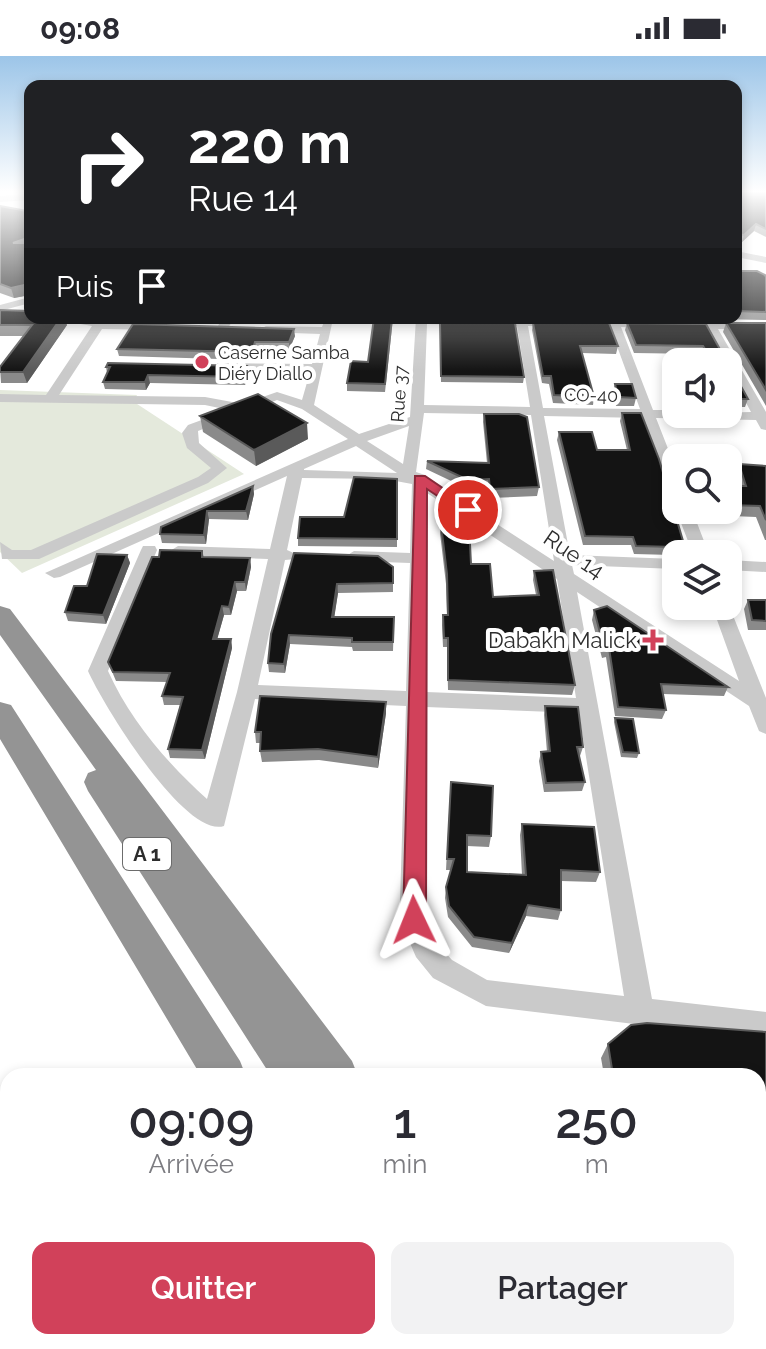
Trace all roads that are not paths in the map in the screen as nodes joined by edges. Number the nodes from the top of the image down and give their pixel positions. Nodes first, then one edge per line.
1 (742, 257) edge
2 (742, 258) edge
3 (766, 262) edge
4 (24, 302) edge
5 (0, 308) edge
6 (0, 315) edge
7 (19, 317) edge
8 (222, 324) edge
9 (228, 324) edge
10 (328, 324) edge
11 (422, 324) edge
12 (522, 324) edge
13 (614, 324) edge
14 (709, 324) edge
15 (742, 324) edge
16 (99, 325) joint
17 (766, 326) edge
18 (176, 327) edge
19 (207, 328) edge
20 (238, 329) edge
21 (252, 329) edge
22 (215, 354) edge
23 (201, 365) edge
24 (292, 368) junction
25 (317, 368) junction
26 (0, 398) edge
27 (50, 398) junction
28 (307, 406) junction
29 (242, 408) junction
30 (537, 412) junction
31 (416, 414) junction
32 (648, 414) junction
33 (764, 420) edge
34 (357, 440) junction
35 (662, 451) edge
36 (296, 470) junction
37 (416, 477) junction
38 (0, 547) edge
39 (149, 550) junction
40 (104, 551) junction
41 (278, 554) junction
42 (309, 555) edge
43 (340, 556) edge
44 (418, 558) junction
45 (662, 564) edge
46 (742, 566) edge
47 (564, 567) junction
48 (766, 567) edge
49 (54, 573) dead end
50 (0, 615) edge
51 (727, 620) edge
52 (0, 630) edge
53 (247, 692) junction
54 (415, 699) junction
55 (763, 704) edge
56 (587, 706) junction
57 (0, 713) edge
58 (766, 726) edge
59 (640, 1010) junction
60 (766, 1026) edge
61 (220, 1068) edge
62 (291, 1068) edge
63 (331, 1068) edge

1 - 3 street
2 - 3 street
4 - 5 street
6 - 7 street
8 - 19 street
9 - 20 street
10 - 21 street
10 - 25 street
11 - 31 street, Rue 37
12 - 30 street
13 - 32 street, CO-40
14 - 33 street
15 - 17 street
16 - 18 street
16 - 27 street
22 - 24 street
23 - 24 street
24 - 25 street
25 - 28 street
26 - 27 street
27 - 29 street
28 - 29 street, Rue 14
28 - 34 street, Rue 14
29 - 38 street, Rue 14
30 - 31 street, CO-40
30 - 32 street, CO-40
30 - 47 street
31 - 34 street
31 - 37 street, Rue 37
32 - 33 street, CO-40
32 - 35 street, CO-40
34 - 36 street
34 - 37 street, Rue 14
36 - 37 street
36 - 40 street
36 - 41 street
37 - 44 street, Rue 37
37 - 47 street, Rue 14
39 - 40 street
39 - 41 street
39 - 53 street
40 - 49 street
41 - 42 street
41 - 53 street
43 - 44 street
44 - 54 street, Rue 37
45 - 47 street
46 - 48 street
47 - 55 street, Rue 14
47 - 56 street
50 - 63 highway
51 - 55 street
52 - 62 highway, A 1
53 - 54 street
54 - 56 street
54 - 59 street, Rue 37
55 - 58 street
56 - 59 street
57 - 61 highway, A 1
59 - 60 street, Rue 37

